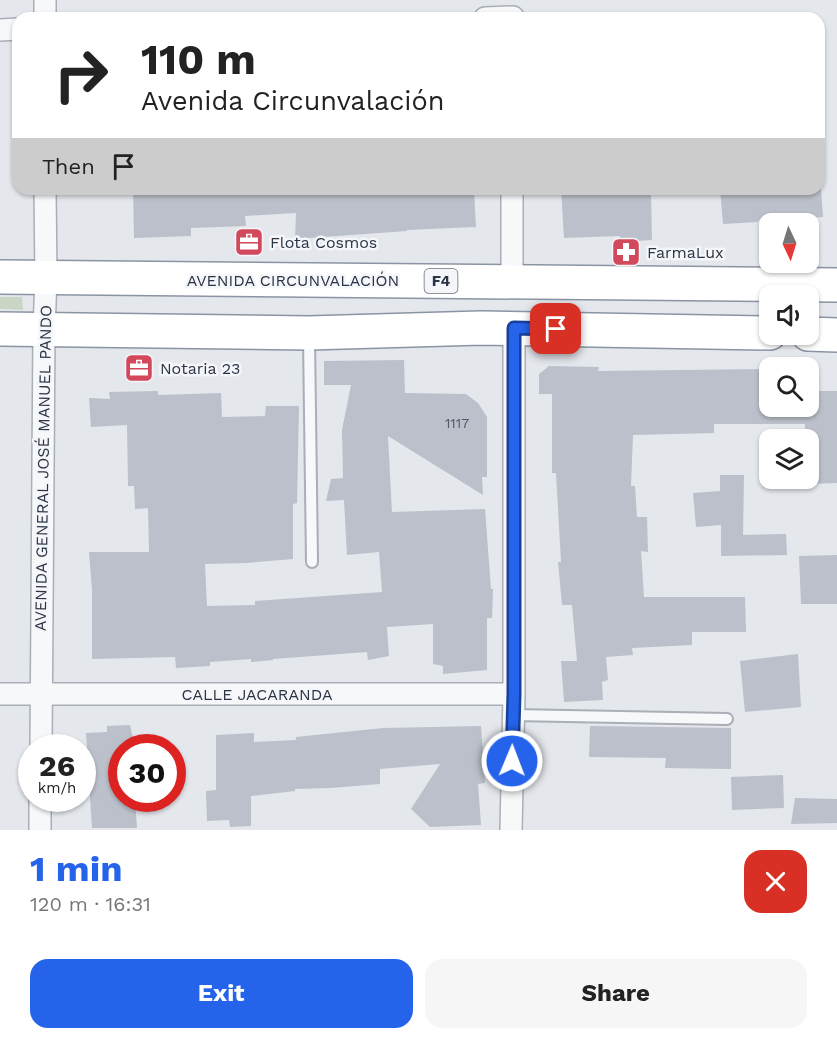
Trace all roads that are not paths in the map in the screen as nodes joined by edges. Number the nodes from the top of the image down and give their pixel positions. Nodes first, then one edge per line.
1 (45, 195) edge
2 (512, 195) edge
3 (0, 277) edge
4 (46, 278) junction
5 (512, 282) junction
6 (837, 285) edge
7 (514, 328) junction
8 (0, 329) edge
9 (44, 330) junction
10 (309, 333) junction
11 (759, 333) edge
12 (819, 334) edge
13 (837, 335) edge
14 (312, 562) dead end
15 (0, 694) edge
16 (42, 694) junction
17 (513, 705) junction
18 (727, 719) dead end
19 (41, 734) edge
20 (40, 812) edge
21 (40, 830) edge
22 (511, 830) edge

1 - 4 street, AVENIDA GENERAL JOSÉ MANUEL PANDO
2 - 5 street
3 - 4 highway, AVENIDA CIRCUNVALACIÓN / F4
4 - 5 highway, AVENIDA CIRCUNVALACIÓN / F4
4 - 9 street, AVENIDA GENERAL JOSÉ MANUEL PANDO
5 - 6 highway, AVENIDA CIRCUNVALACIÓN / F4
7 - 10 highway
7 - 11 highway
7 - 17 street
8 - 9 highway
9 - 10 highway
9 - 16 street, AVENIDA GENERAL JOSÉ MANUEL PANDO
10 - 14 lane
12 - 13 highway
15 - 16 street, CALLE JACARANDA
16 - 17 street, CALLE JACARANDA
16 - 19 street, AVENIDA GENERAL JOSÉ MANUEL PANDO
17 - 18 lane, CALLE JACARANDA
17 - 22 street
20 - 21 street

